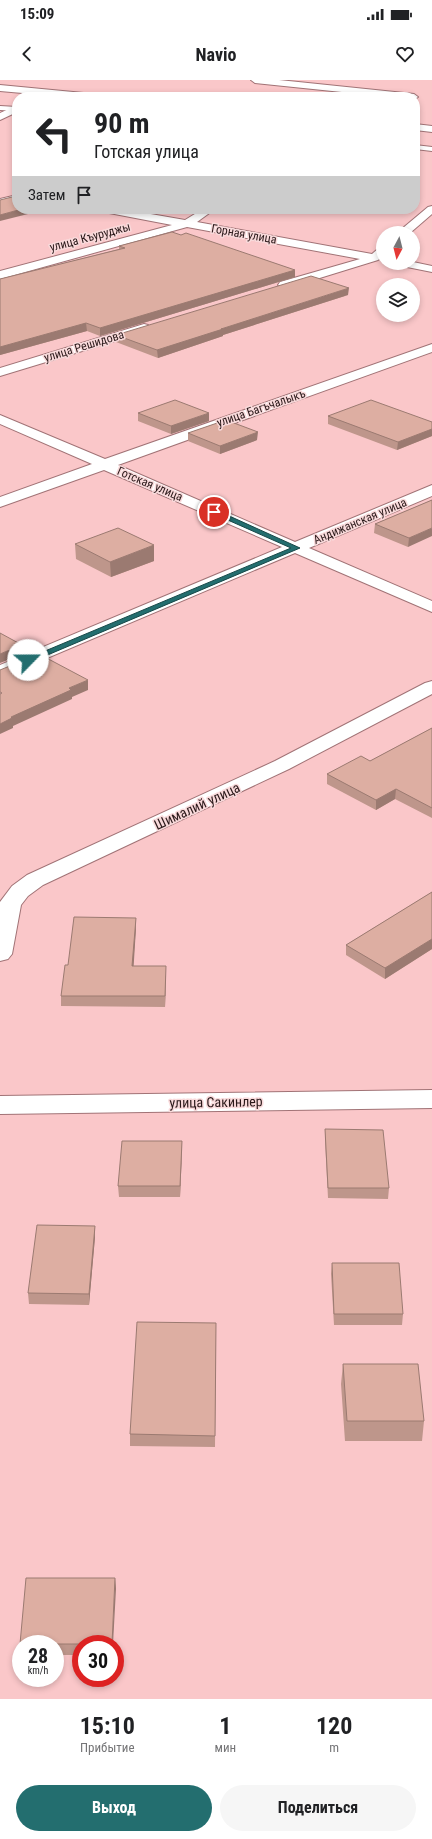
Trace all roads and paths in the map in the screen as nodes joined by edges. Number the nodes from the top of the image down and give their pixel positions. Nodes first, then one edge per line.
1 (255, 80) edge
2 (299, 80) edge
3 (0, 88) edge
4 (42, 92) edge
5 (378, 92) edge
6 (389, 92) edge
7 (0, 108) edge
8 (12, 109) edge
9 (12, 111) edge
10 (0, 116) edge
11 (420, 128) edge
12 (432, 129) edge
13 (420, 148) edge
14 (432, 149) edge
15 (0, 190) edge
16 (12, 192) edge
17 (12, 199) edge
18 (0, 202) edge
19 (432, 209) edge
20 (132, 214) edge
21 (202, 214) edge
22 (187, 224) junction
23 (411, 226) edge
24 (376, 255) edge
25 (376, 257) edge
26 (420, 267) edge
27 (432, 269) edge
28 (0, 275) edge
29 (275, 288) edge
30 (153, 325) edge
31 (432, 348) edge
32 (0, 372) edge
33 (0, 419) edge
34 (103, 464) junction
35 (432, 490) edge
36 (0, 502) edge
37 (296, 548) junction
38 (432, 606) edge
39 (0, 672) edge
40 (432, 687) edge
41 (0, 954) edge
42 (432, 1099) edge
43 (0, 1105) edge

1 - 5 street
2 - 6 street
3 - 4 street
7 - 8 lane
9 - 10 street
11 - 12 street
13 - 14 lane
15 - 16 street
17 - 18 street
19 - 23 street
20 - 22 street, Горная улица
21 - 22 street
22 - 24 street, Горная улица
22 - 28 street, улица Къуруджы
25 - 29 street
26 - 27 street
30 - 32 street, улица Решидова
31 - 34 street, улица Багъчалыкъ
33 - 34 street, Готская улица
34 - 36 street, улица Багъчалыкъ
34 - 37 street, Готская улица
35 - 37 street, Андижанская улица
37 - 38 street, Готская улица
37 - 39 street, Андижанская улица
40 - 41 street, Шималий улица
42 - 43 street, улица Сакинлер

